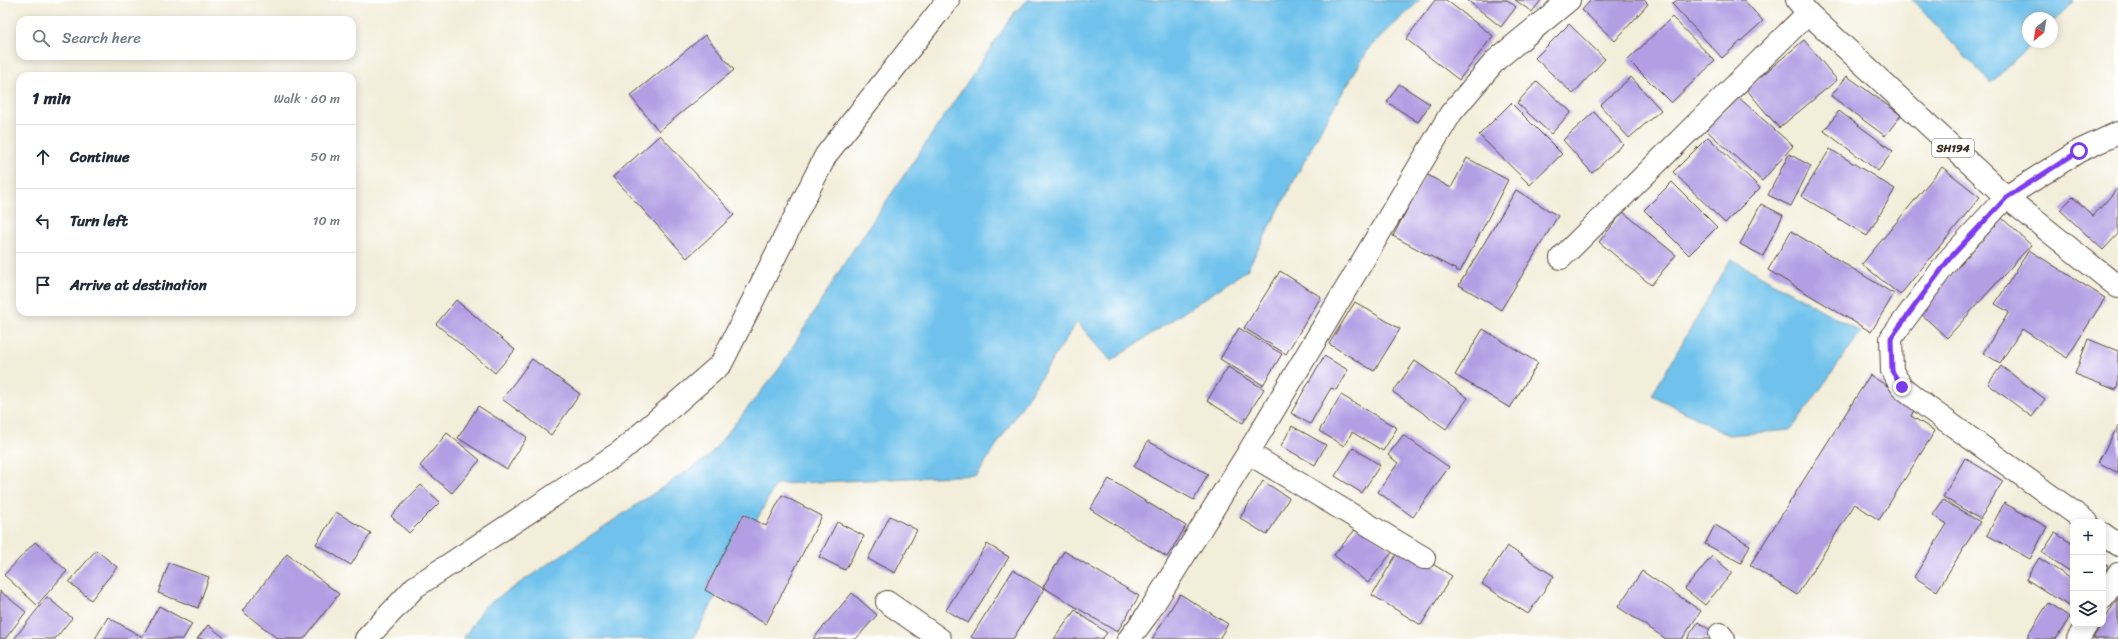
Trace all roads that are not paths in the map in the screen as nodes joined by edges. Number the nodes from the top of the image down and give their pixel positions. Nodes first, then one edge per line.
1 (948, 0) edge
2 (1569, 0) edge
3 (1802, 6) edge
4 (2118, 133) edge
5 (2006, 198) junction
6 (1561, 258) dead end
7 (2118, 287) edge
8 (1248, 453) junction
9 (2083, 519) edge
10 (2106, 536) edge
11 (2118, 545) edge
12 (1424, 558) dead end
13 (2118, 574) edge
14 (2106, 593) edge
15 (887, 602) dead end
16 (2085, 627) edge
17 (366, 639) edge
18 (940, 639) edge
19 (1129, 639) edge
20 (2078, 639) edge

1 - 17 street
2 - 8 street
3 - 5 street, SH194
3 - 6 street
4 - 5 street
5 - 7 street, SH194
5 - 9 street
8 - 12 street
8 - 19 street
10 - 11 street
13 - 14 street
15 - 18 street
16 - 20 street

